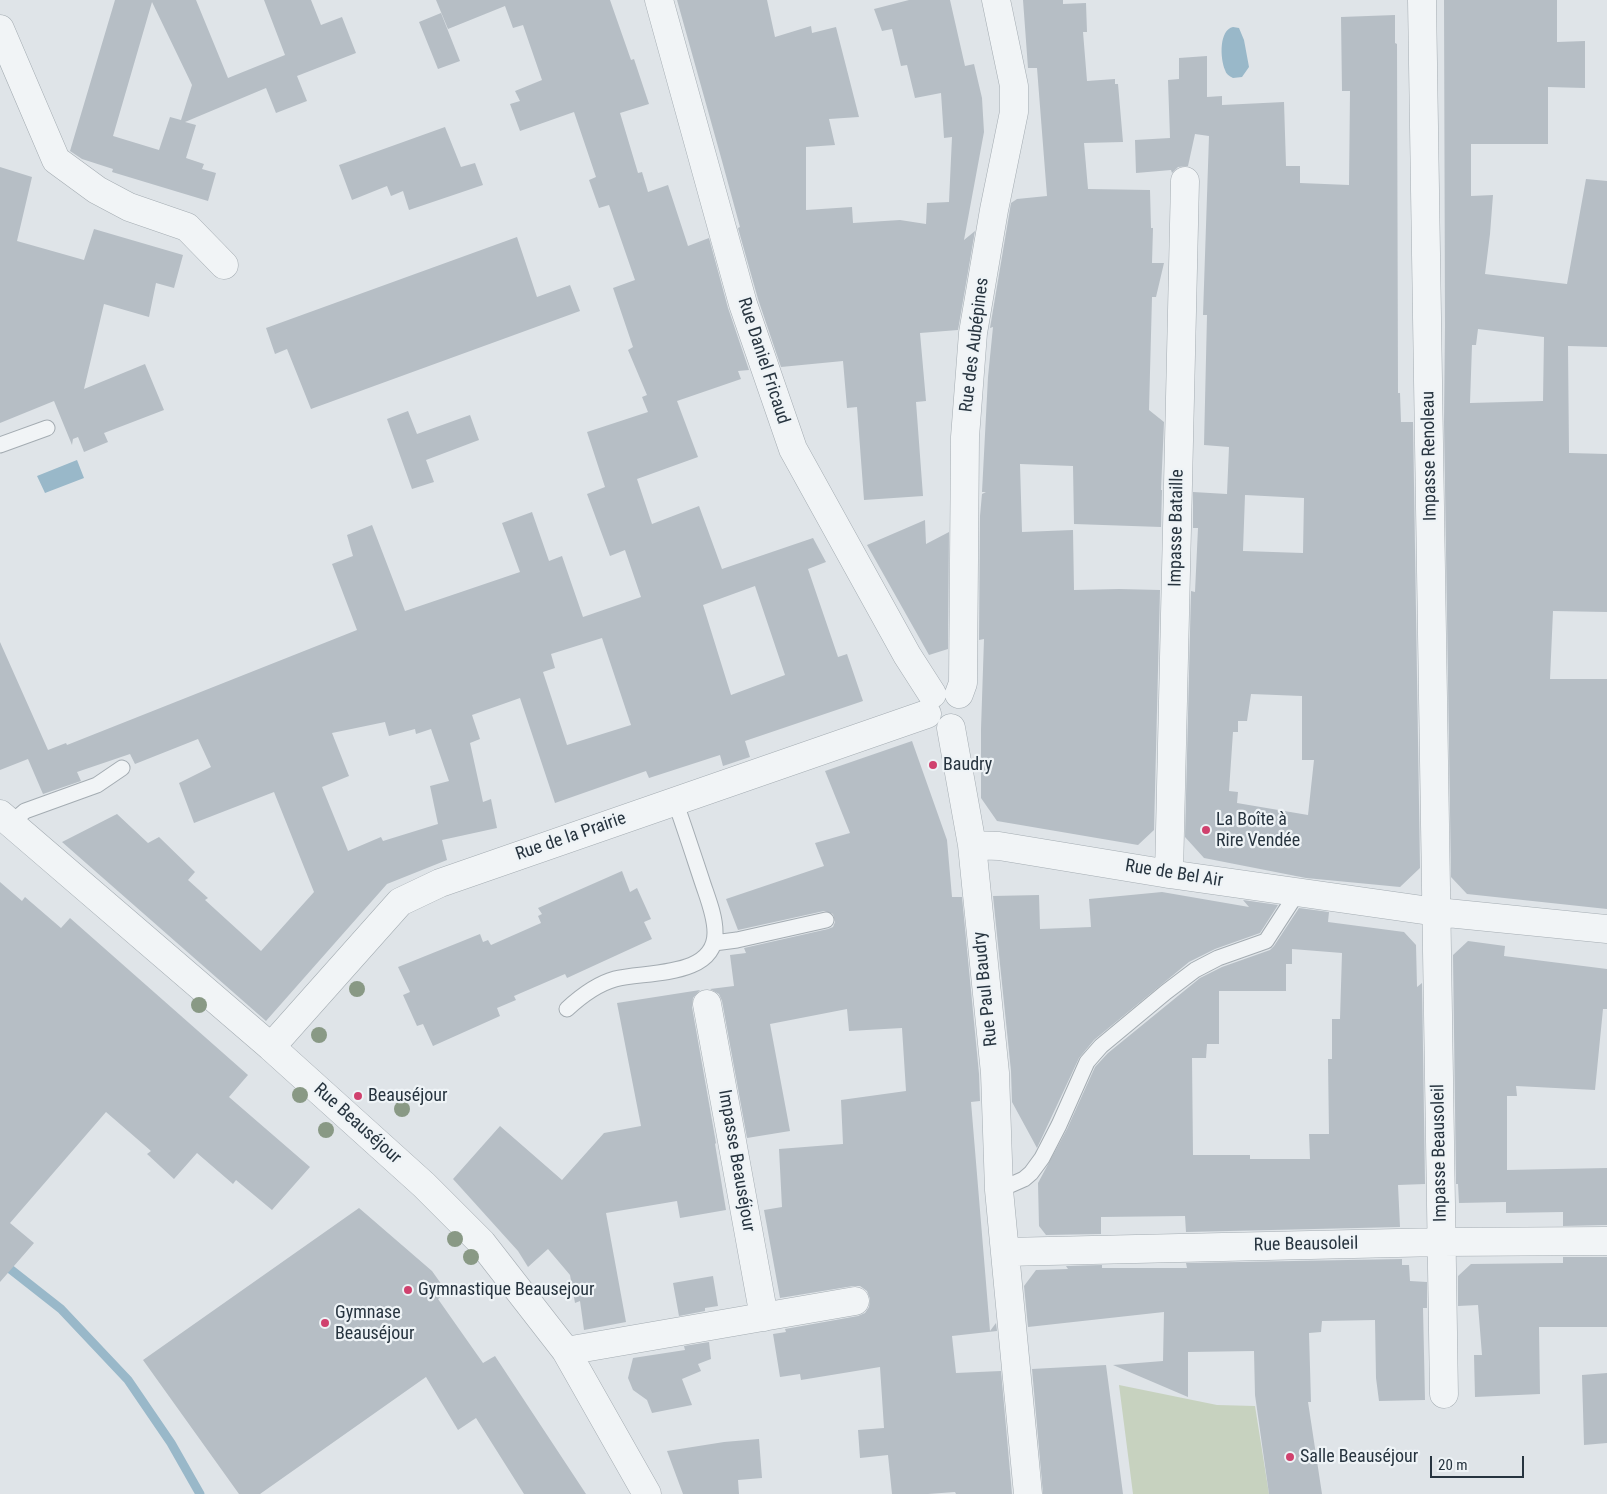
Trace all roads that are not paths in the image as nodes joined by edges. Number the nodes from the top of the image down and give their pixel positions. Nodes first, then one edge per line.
1 (659, 0) edge
2 (996, 0) edge
3 (1422, 0) edge
4 (0, 29) edge
5 (1185, 181) dead end
6 (224, 265) dead end
7 (47, 428) dead end
8 (0, 445) edge
9 (959, 694) junction
10 (929, 704) junction
11 (951, 728) junction
12 (122, 768) dead end
13 (675, 801) junction
14 (5, 818) edge
15 (972, 845) junction
16 (1169, 874) junction
17 (1293, 892) junction
18 (1437, 912) junction
19 (826, 920) dead end
20 (1607, 929) edge
21 (714, 944) junction
22 (707, 1004) dead end
23 (567, 1008) dead end
24 (271, 1047) junction
25 (999, 1190) junction
26 (1607, 1241) edge
27 (1441, 1242) junction
28 (1005, 1252) junction
29 (855, 1301) dead end
30 (764, 1317) junction
31 (566, 1351) junction
32 (1444, 1394) dead end
33 (647, 1494) edge
34 (1028, 1494) edge

1 - 10 street, Rue Daniel Fricaud
2 - 9 street, Rue des Aubépines
3 - 18 street, Impasse Renoleau
4 - 6 street
5 - 16 street, Impasse Bataille
7 - 8 lane
9 - 10 street
9 - 11 street
10 - 11 street
10 - 13 street, Rue de la Prairie
11 - 15 street, Rue Paul Baudry
12 - 14 lane
13 - 21 lane
13 - 24 street, Rue de la Prairie
14 - 24 street, Rue Beauséjour
15 - 16 street, Rue de Bel Air
15 - 25 street, Rue Paul Baudry
16 - 17 street, Rue de Bel Air
17 - 18 street, Rue de Bel Air
17 - 25 lane
18 - 20 street, Rue de Bel Air
18 - 27 street, Impasse Beausoleil
19 - 21 lane
21 - 23 lane
22 - 30 street, Impasse Beauséjour
24 - 31 street, Rue Beauséjour
25 - 28 street, Rue Paul Baudry
26 - 27 street, Rue Beausoleil
27 - 28 street, Rue Beausoleil
27 - 32 street, Impasse Beausoleil
28 - 34 street, Rue Paul Baudry
29 - 30 street
30 - 31 street
31 - 33 street, Rue Beauséjour

